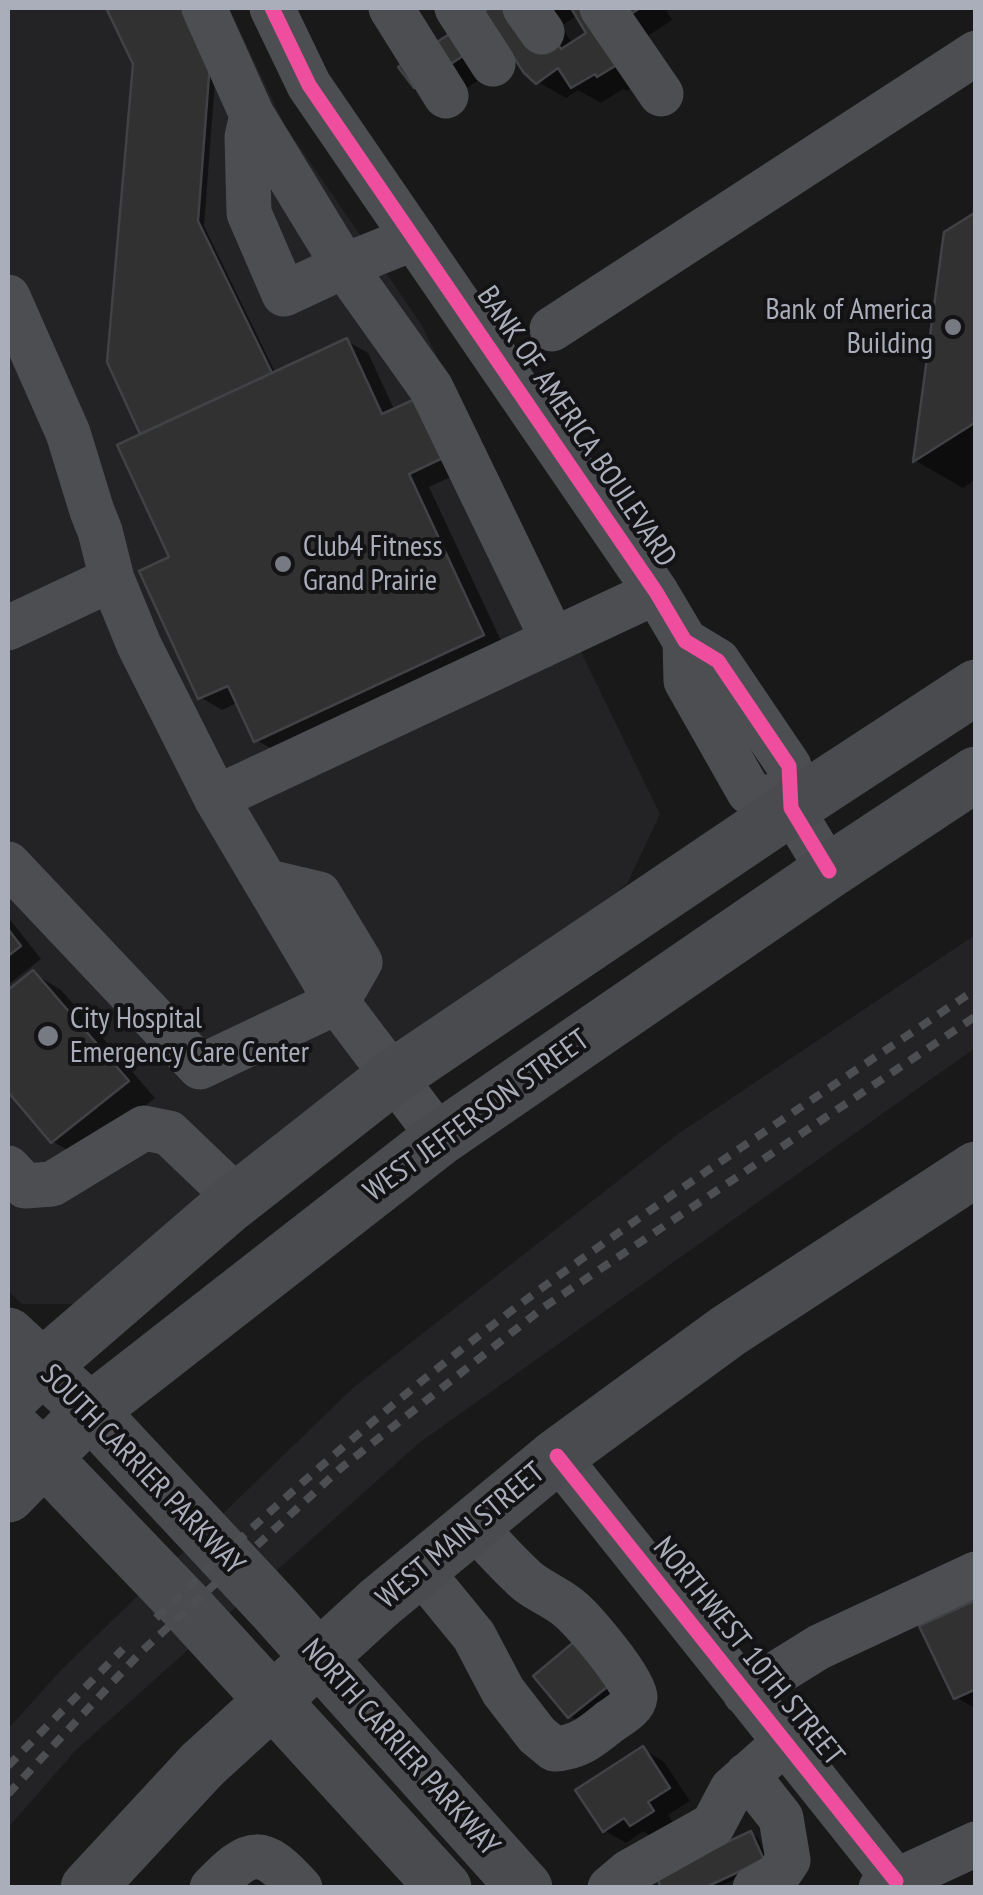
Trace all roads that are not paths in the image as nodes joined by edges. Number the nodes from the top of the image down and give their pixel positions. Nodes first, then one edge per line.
1 (204, 8) edge
2 (272, 8) edge
3 (391, 8) edge
4 (424, 8) edge
5 (457, 8) edge
6 (492, 8) edge
7 (626, 8) edge
8 (525, 40) edge
9 (976, 53) edge
10 (252, 114) junction
11 (414, 238) junction
12 (344, 266) junction
13 (8, 297) edge
14 (552, 329) dead end
15 (112, 579) junction
16 (656, 592) junction
17 (8, 628) edge
18 (553, 640) junction
19 (976, 687) edge
20 (976, 774) edge
21 (216, 798) junction
22 (790, 808) junction
23 (8, 864) edge
24 (829, 871) junction
25 (336, 1002) junction
26 (394, 1076) junction
27 (440, 1138) junction
28 (8, 1168) edge
29 (976, 1168) edge
30 (238, 1199) junction
31 (19, 1367) edge
32 (90, 1411) junction
33 (557, 1456) junction
34 (20, 1459) edge
35 (474, 1526) junction
36 (976, 1574) edge
37 (400, 1587) junction
38 (274, 1608) joint
39 (229, 1653) joint
40 (746, 1693) junction
41 (785, 1742) junction
42 (748, 1776) junction
43 (976, 1844) edge
44 (626, 1882) edge
45 (888, 1884) edge
46 (95, 1885) edge
47 (760, 1886) edge
48 (212, 1888) edge
49 (300, 1888) edge
50 (444, 1888) edge
51 (526, 1888) edge

1 - 10 street
2 - 11 street, BANK OF AMERICA BOULEVARD
3 - 8 street
4 - 8 street
5 - 8 street
6 - 8 street
7 - 8 street
9 - 14 street
10 - 12 street
10 - 12 street
11 - 12 street
11 - 16 street, BANK OF AMERICA BOULEVARD
12 - 18 street
13 - 15 street
15 - 17 street
15 - 21 street
16 - 18 street
16 - 22 street, BANK OF AMERICA BOULEVARD
18 - 21 street
19 - 22 main road
20 - 24 main road, WEST JEFFERSON STREET
21 - 25 street
22 - 24 street
22 - 26 main road
23 - 25 street
24 - 27 main road, WEST JEFFERSON STREET
25 - 26 street
26 - 27 street
26 - 30 main road
27 - 32 main road, WEST JEFFERSON STREET
28 - 30 street
29 - 33 main road, WEST MAIN STREET
30 - 31 main road
31 - 32 main road, SOUTH CARRIER PARKWAY
32 - 34 main road, WEST JEFFERSON STREET
32 - 38 main road, SOUTH CARRIER PARKWAY
33 - 35 main road, WEST MAIN STREET
33 - 40 street, NORTHWEST 10TH STREET
34 - 39 main road, SOUTH CARRIER PARKWAY
35 - 37 main road, WEST MAIN STREET
35 - 37 street
36 - 40 street
37 - 46 main road, WEST MAIN STREET, bridge
38 - 51 main road, NORTH CARRIER PARKWAY
39 - 50 main road, NORTH CARRIER PARKWAY
40 - 41 street, NORTHWEST 10TH STREET
41 - 42 street
41 - 45 street, NORTHWEST 10TH STREET
42 - 44 street
42 - 47 street
43 - 45 street
48 - 49 street

